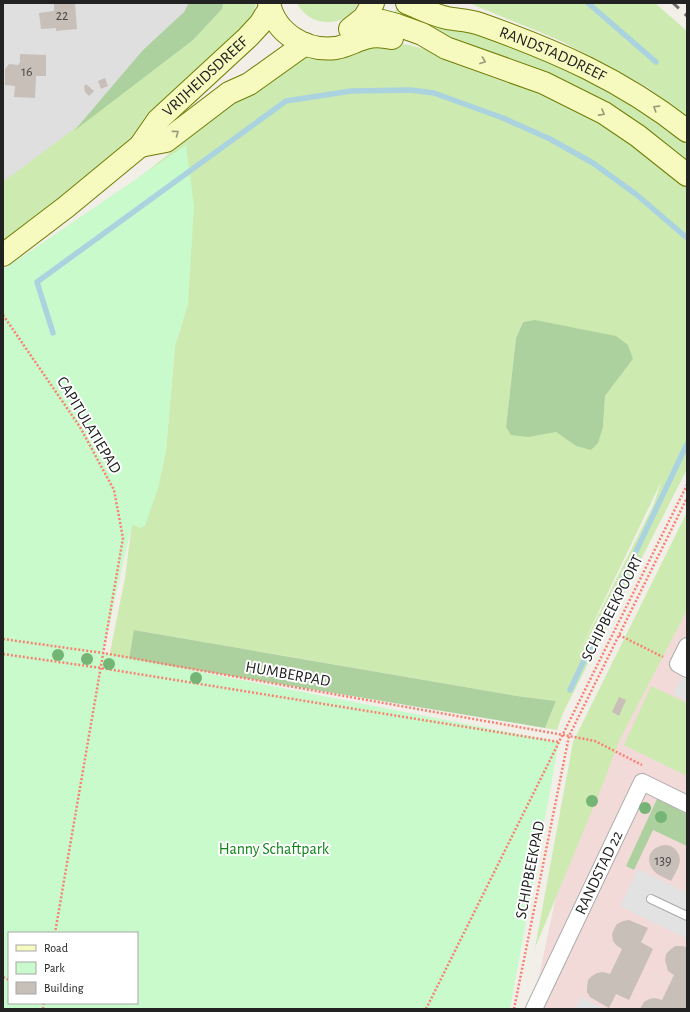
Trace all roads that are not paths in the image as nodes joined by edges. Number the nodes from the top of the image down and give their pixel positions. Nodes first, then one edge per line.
1 (373, 3) edge
2 (407, 3) edge
3 (437, 3) edge
4 (274, 5) edge
5 (478, 23) junction
6 (361, 31) junction
7 (301, 38) junction
8 (687, 131) edge
9 (140, 146) junction
10 (687, 175) edge
11 (3, 255) edge
12 (687, 646) edge
13 (682, 667) edge
14 (687, 804) edge
15 (651, 899) dead end
16 (687, 916) edge
17 (534, 1009) edge

1 - 6 main road
2 - 5 main road, RANDSTADDREEF
3 - 5 main road
4 - 7 main road
4 - 9 main road, VRIJHEIDSDREEF
8 -> 5 main road, RANDSTADDREEF
6 - 7 main road
6 -> 10 main road, RANDSTADDREEF
9 -> 7 main road, VRIJHEIDSDREEF
9 - 11 main road, VRIJHEIDSDREEF
12 - 13 street
14 - 17 street, RANDSTAD 22
15 - 16 lane

